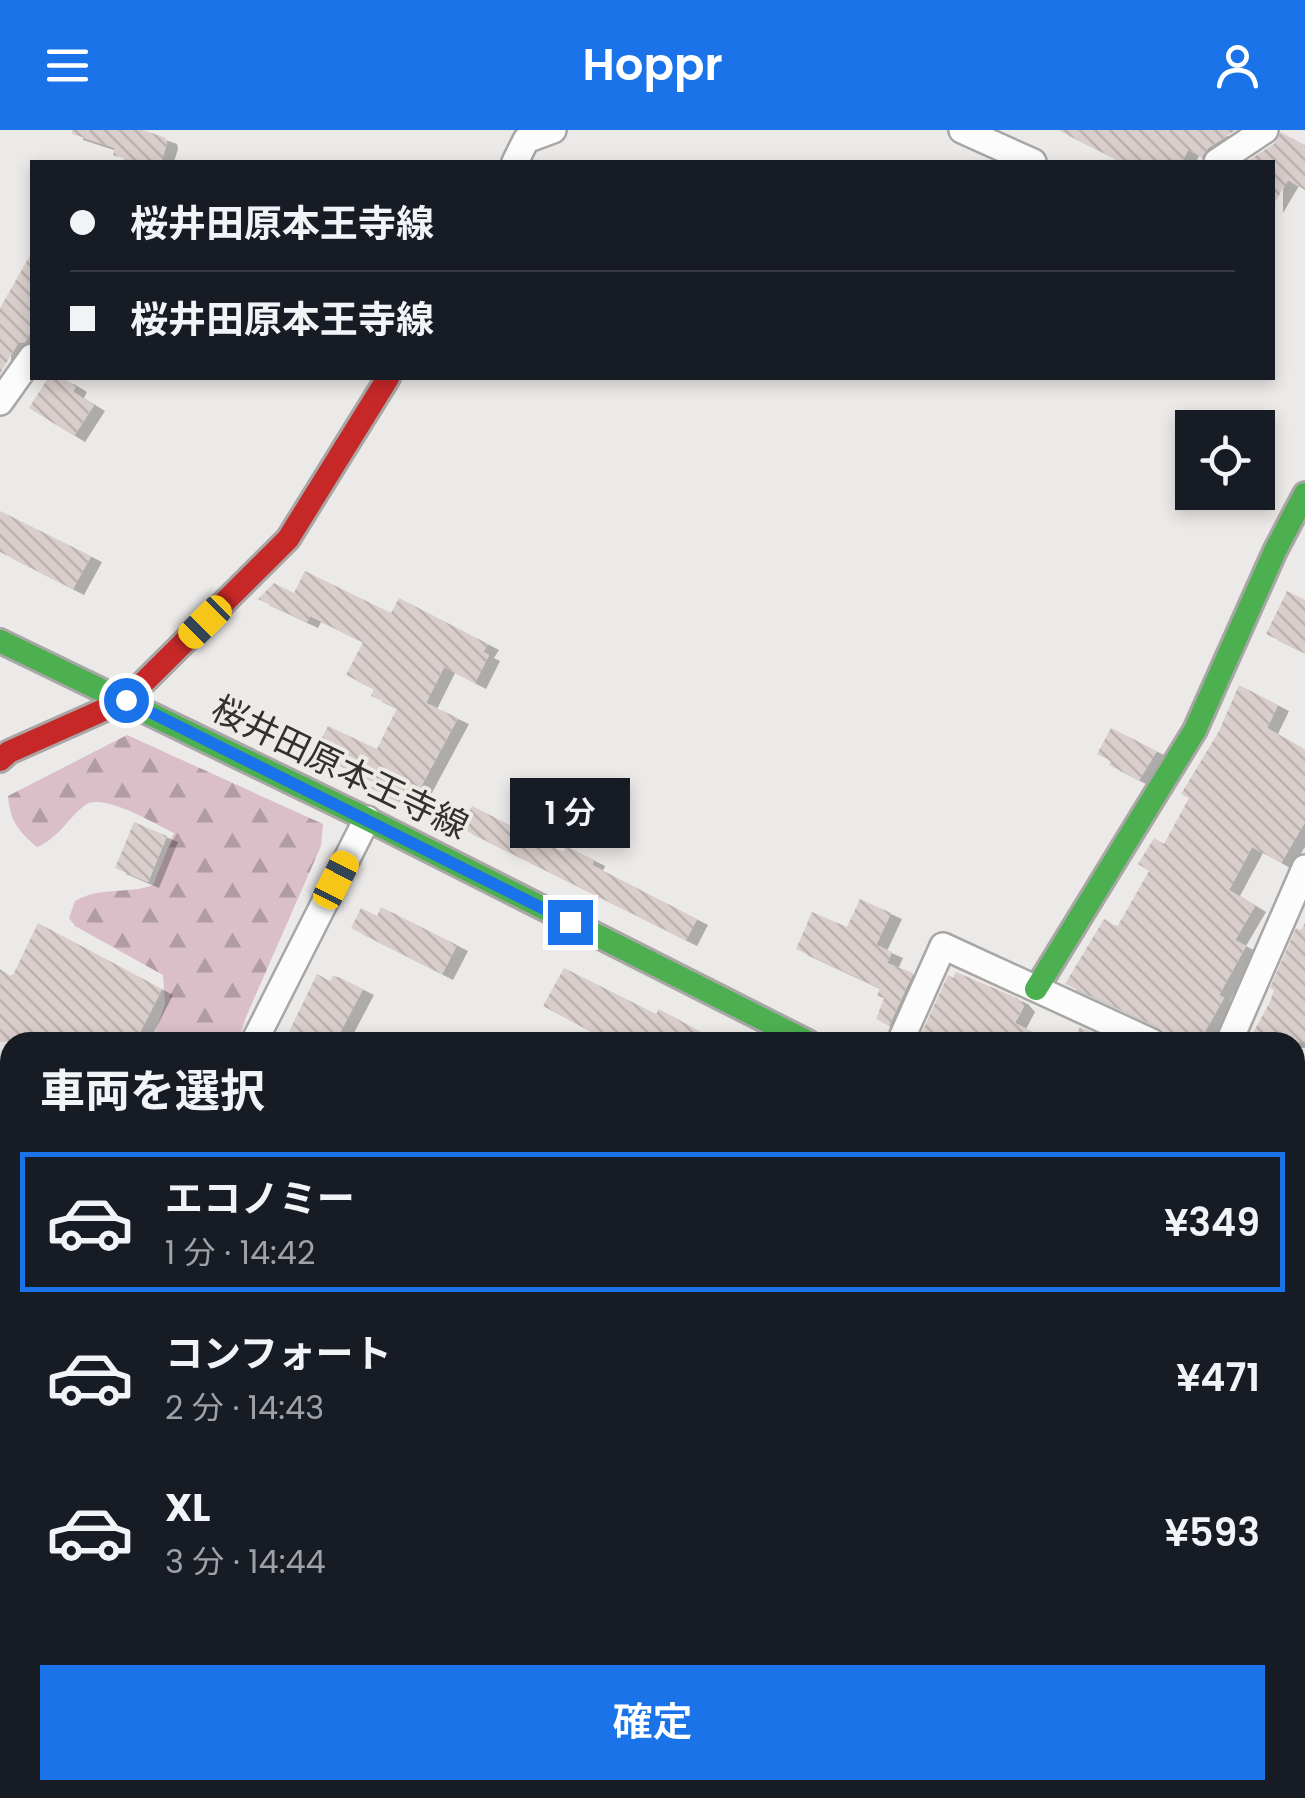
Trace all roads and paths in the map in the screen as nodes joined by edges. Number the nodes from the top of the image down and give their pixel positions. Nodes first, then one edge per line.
1 (553, 130) edge
2 (962, 130) edge
3 (1266, 130) edge
4 (516, 160) edge
5 (1030, 160) edge
6 (1220, 160) edge
7 (30, 359) edge
8 (387, 380) edge
9 (0, 402) edge
10 (1305, 494) edge
11 (0, 641) edge
12 (126, 700) junction
13 (0, 760) edge
14 (367, 819) junction
15 (1305, 868) edge
16 (1036, 989) junction
17 (259, 1032) edge
18 (788, 1032) edge
19 (904, 1032) edge
20 (1130, 1032) edge
21 (1234, 1032) edge

1 - 4 street
2 - 5 street
3 - 6 street
7 - 9 street
8 - 12 street
10 - 16 street
11 - 12 street, 桜井田原本王寺線
12 - 13 street
12 - 14 street, 桜井田原本王寺線
14 - 17 street
14 - 18 street, 桜井田原本王寺線
15 - 21 street
16 - 19 street
16 - 20 street

